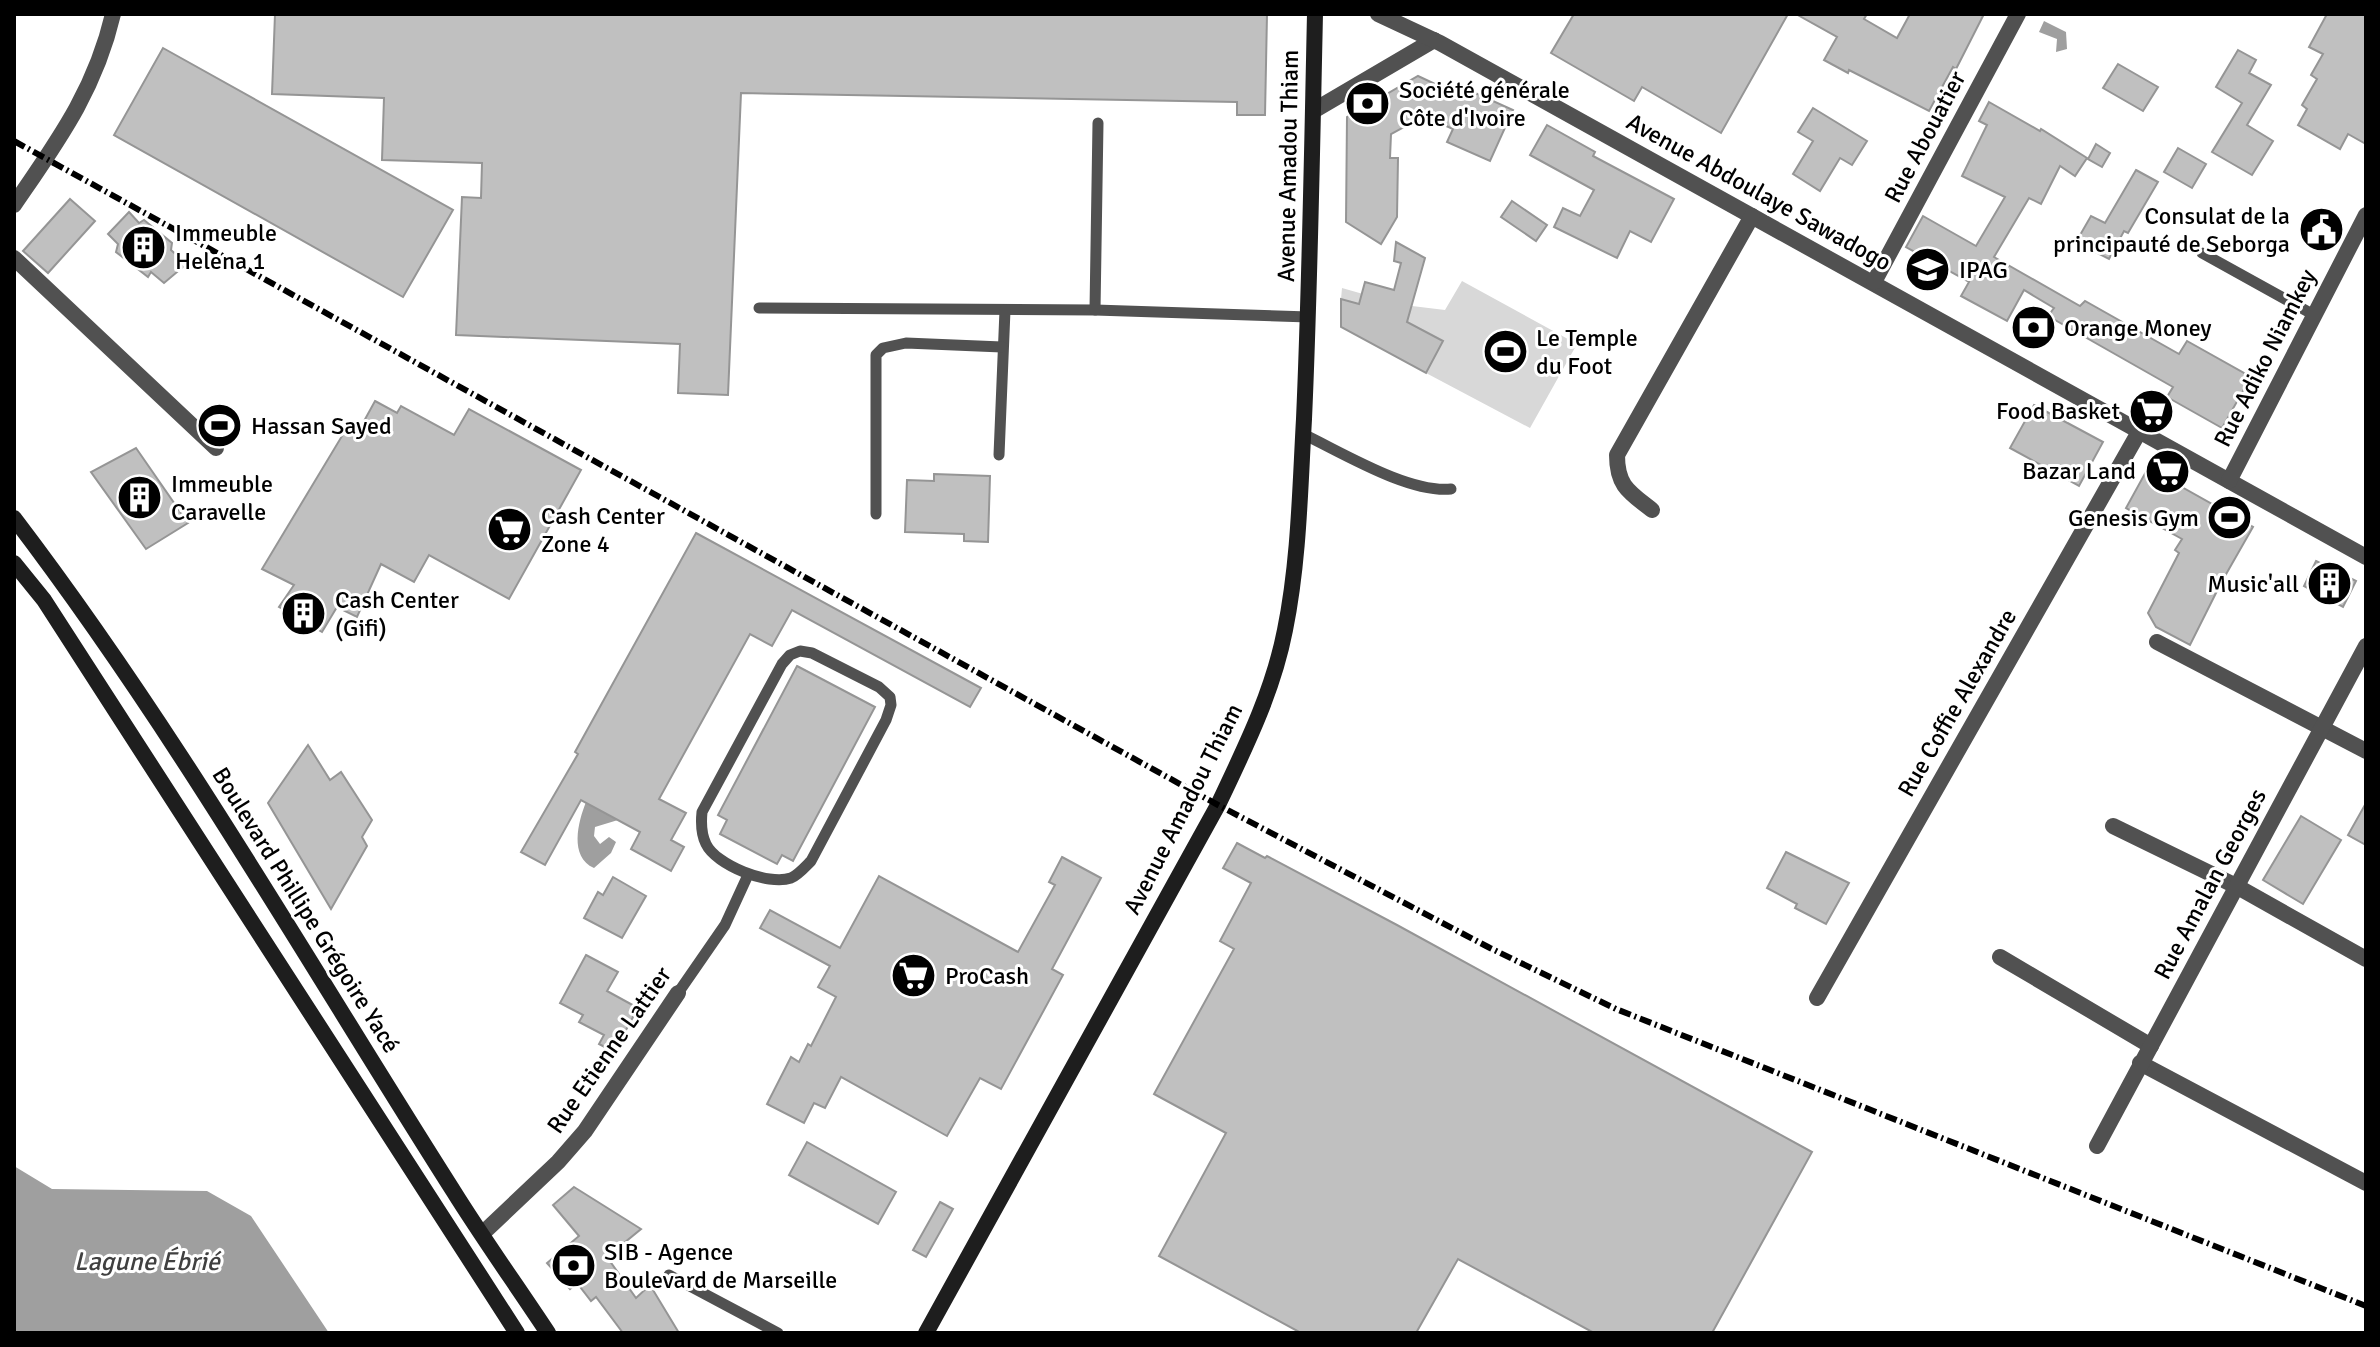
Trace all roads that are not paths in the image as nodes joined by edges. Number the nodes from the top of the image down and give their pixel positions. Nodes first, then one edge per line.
1 (113, 14) edge
2 (1315, 14) edge
3 (1378, 14) edge
4 (2018, 14) edge
5 (1434, 40) junction
6 (1313, 111) junction
7 (1098, 123) dead end
8 (14, 205) edge
9 (2366, 215) edge
10 (1752, 216) junction
11 (2202, 253) dead end
12 (14, 258) edge
13 (1874, 282) junction
14 (759, 308) dead end
15 (1005, 310) junction
16 (1095, 310) junction
17 (2314, 315) junction
18 (1309, 317) junction
19 (1002, 347) junction
20 (2139, 432) junction
21 (1303, 434) junction
22 (216, 448) dead end
23 (999, 455) dead end
24 (2229, 481) junction
25 (1451, 489) dead end
26 (1652, 510) dead end
27 (876, 514) dead end
28 (14, 518) edge
29 (2366, 557) edge
30 (14, 563) edge
31 (2157, 642) dead end
32 (2366, 646) edge
33 (2321, 728) junction
34 (2366, 751) edge
35 (2113, 826) dead end
36 (748, 875) junction
37 (2236, 886) junction
38 (2000, 957) dead end
39 (2366, 959) edge
40 (678, 993) joint
41 (1817, 998) dead end
42 (2151, 1046) junction
43 (2140, 1063) junction
44 (2097, 1146) dead end
45 (2366, 1183) edge
46 (483, 1233) junction
47 (669, 1275) dead end
48 (517, 1333) edge
49 (548, 1333) edge
50 (778, 1333) edge
51 (926, 1333) edge

1 - 8 street
2 - 6 main road, Avenue Amadou Thiam
3 - 5 street, Avenue Abdoulaye Sawadogo
4 - 13 street, Rue Abouatier
5 - 6 street
5 - 10 street, Avenue Abdoulaye Sawadogo
6 - 18 main road, Avenue Amadou Thiam
7 - 16 lane
9 - 17 street, Rue Adiko Niamkey
10 - 13 street, Avenue Abdoulaye Sawadogo
10 - 26 street
11 - 17 lane
12 - 22 street
13 - 20 street, Avenue Abdoulaye Sawadogo
14 - 15 lane
15 - 16 lane
15 - 19 lane
16 - 18 lane
17 - 24 street, Rue Adiko Niamkey
18 - 21 main road, Avenue Amadou Thiam
19 - 23 lane
19 - 27 lane
20 - 24 street, Avenue Abdoulaye Sawadogo
20 - 41 street, Rue Coffie Alexandre
21 - 25 lane
21 - 51 main road, Avenue Amadou Thiam
24 - 29 street, Avenue Abdoulaye Sawadogo
28 - 46 main road, Boulevard Phillipe Grégoire Yacé
30 - 48 main road, Boulevard Phillipe Grégoire Yacé
31 - 33 street
32 - 33 street, Rue Amalan Georges
33 - 34 street
33 - 37 street, Rue Amalan Georges
35 - 37 street
36 - 36 lane
36 - 40 lane, Rue Etienne Lattier
37 - 39 street
37 - 42 street, Rue Amalan Georges
38 - 42 street
40 - 46 street, Rue Etienne Lattier
42 - 43 street, Rue Amalan Georges
43 - 44 street, Rue Amalan Georges
43 - 45 street
46 - 49 main road, Boulevard Phillipe Grégoire Yacé
47 - 50 lane

